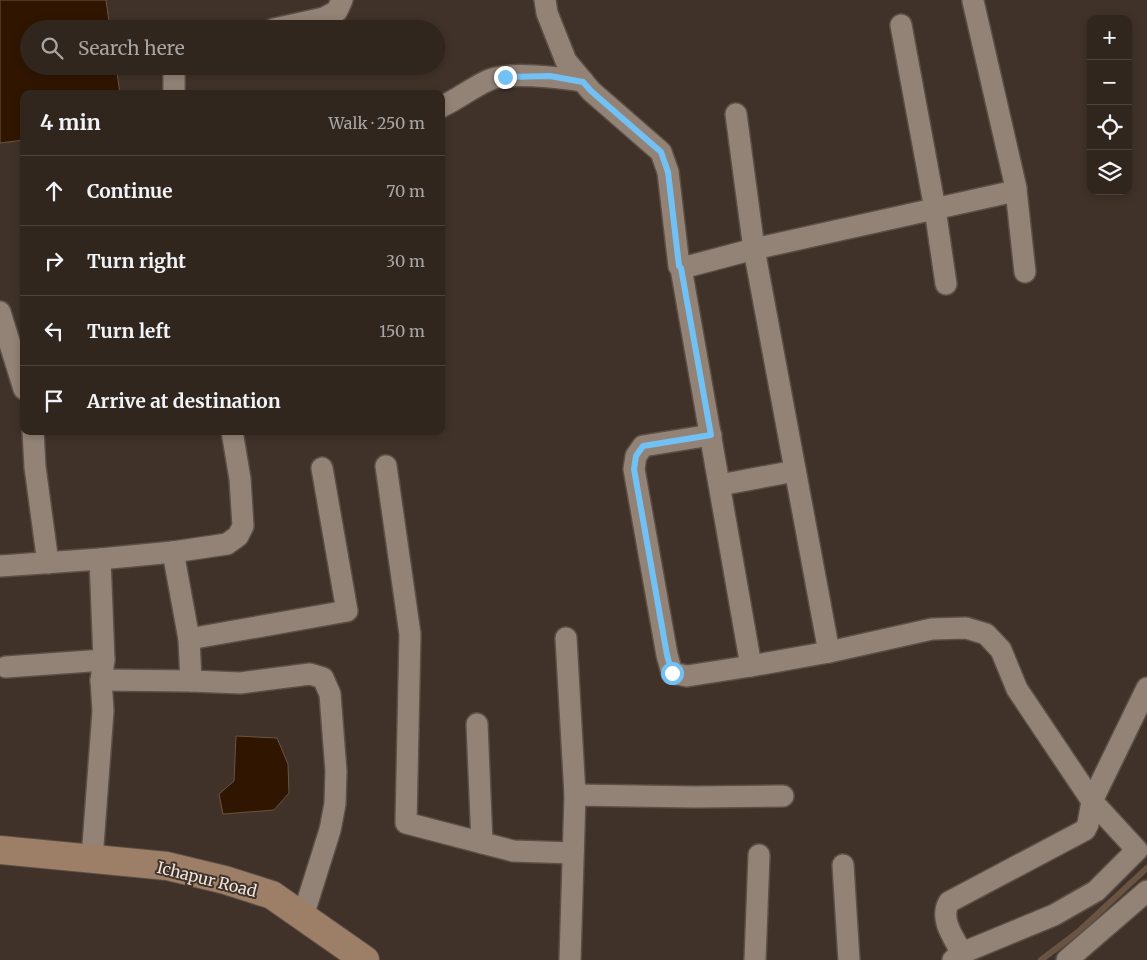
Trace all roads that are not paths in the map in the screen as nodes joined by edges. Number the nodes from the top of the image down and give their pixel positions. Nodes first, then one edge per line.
1 (342, 0) edge
2 (545, 0) edge
3 (973, 1) edge
4 (315, 20) edge
5 (901, 25) dead end
6 (174, 75) edge
7 (583, 82) junction
8 (174, 90) edge
9 (445, 105) edge
10 (736, 114) dead end
11 (1016, 190) junction
12 (936, 209) junction
13 (754, 249) junction
14 (681, 268) junction
15 (1025, 272) dead end
16 (946, 284) dead end
17 (0, 312) edge
18 (20, 375) edge
19 (33, 435) edge
20 (233, 435) edge
21 (711, 435) junction
22 (386, 466) dead end
23 (322, 468) dead end
24 (795, 471) junction
25 (720, 485) junction
26 (173, 552) junction
27 (100, 560) junction
28 (48, 564) junction
29 (0, 566) edge
30 (566, 638) dead end
31 (189, 639) junction
32 (829, 652) junction
33 (751, 666) junction
34 (6, 667) dead end
35 (103, 670) junction
36 (190, 681) junction
37 (1147, 688) edge
38 (477, 724) dead end
39 (575, 795) junction
40 (783, 796) dead end
41 (1092, 801) junction
42 (482, 843) junction
43 (0, 850) edge
44 (573, 853) junction
45 (759, 855) dead end
46 (92, 859) junction
47 (843, 865) dead end
48 (1147, 891) edge
49 (302, 916) junction
50 (957, 957) edge
51 (365, 960) edge
52 (570, 960) edge
53 (755, 960) edge
54 (848, 960) edge
55 (1068, 960) edge

1 - 4 street
2 - 7 street
3 - 11 street
5 - 12 street
6 - 8 street
7 - 9 street
7 - 14 street
10 - 13 street
11 - 12 street
11 - 15 street
12 - 13 street
12 - 16 street
13 - 14 street
13 - 24 street
14 - 21 street
17 - 18 street
19 - 28 street
20 - 26 street
21 - 25 street
21 - 33 street
22 - 42 street
23 - 31 street
24 - 25 street
24 - 32 street
25 - 33 street
26 - 27 street
26 - 31 street
27 - 28 street
27 - 35 street
28 - 29 street
30 - 39 street
31 - 36 street
32 - 33 street
32 - 41 street
34 - 35 street
35 - 36 street
35 - 46 street
36 - 49 street
37 - 41 street
38 - 42 street
39 - 40 street
39 - 44 street
41 - 50 street
41 - 50 street
42 - 44 street
43 - 46 street, Ichapur Road
44 - 52 street
45 - 53 street
46 - 49 street, Ichapur Road
47 - 54 street
48 - 55 street
49 - 51 street, Ichapur Road

